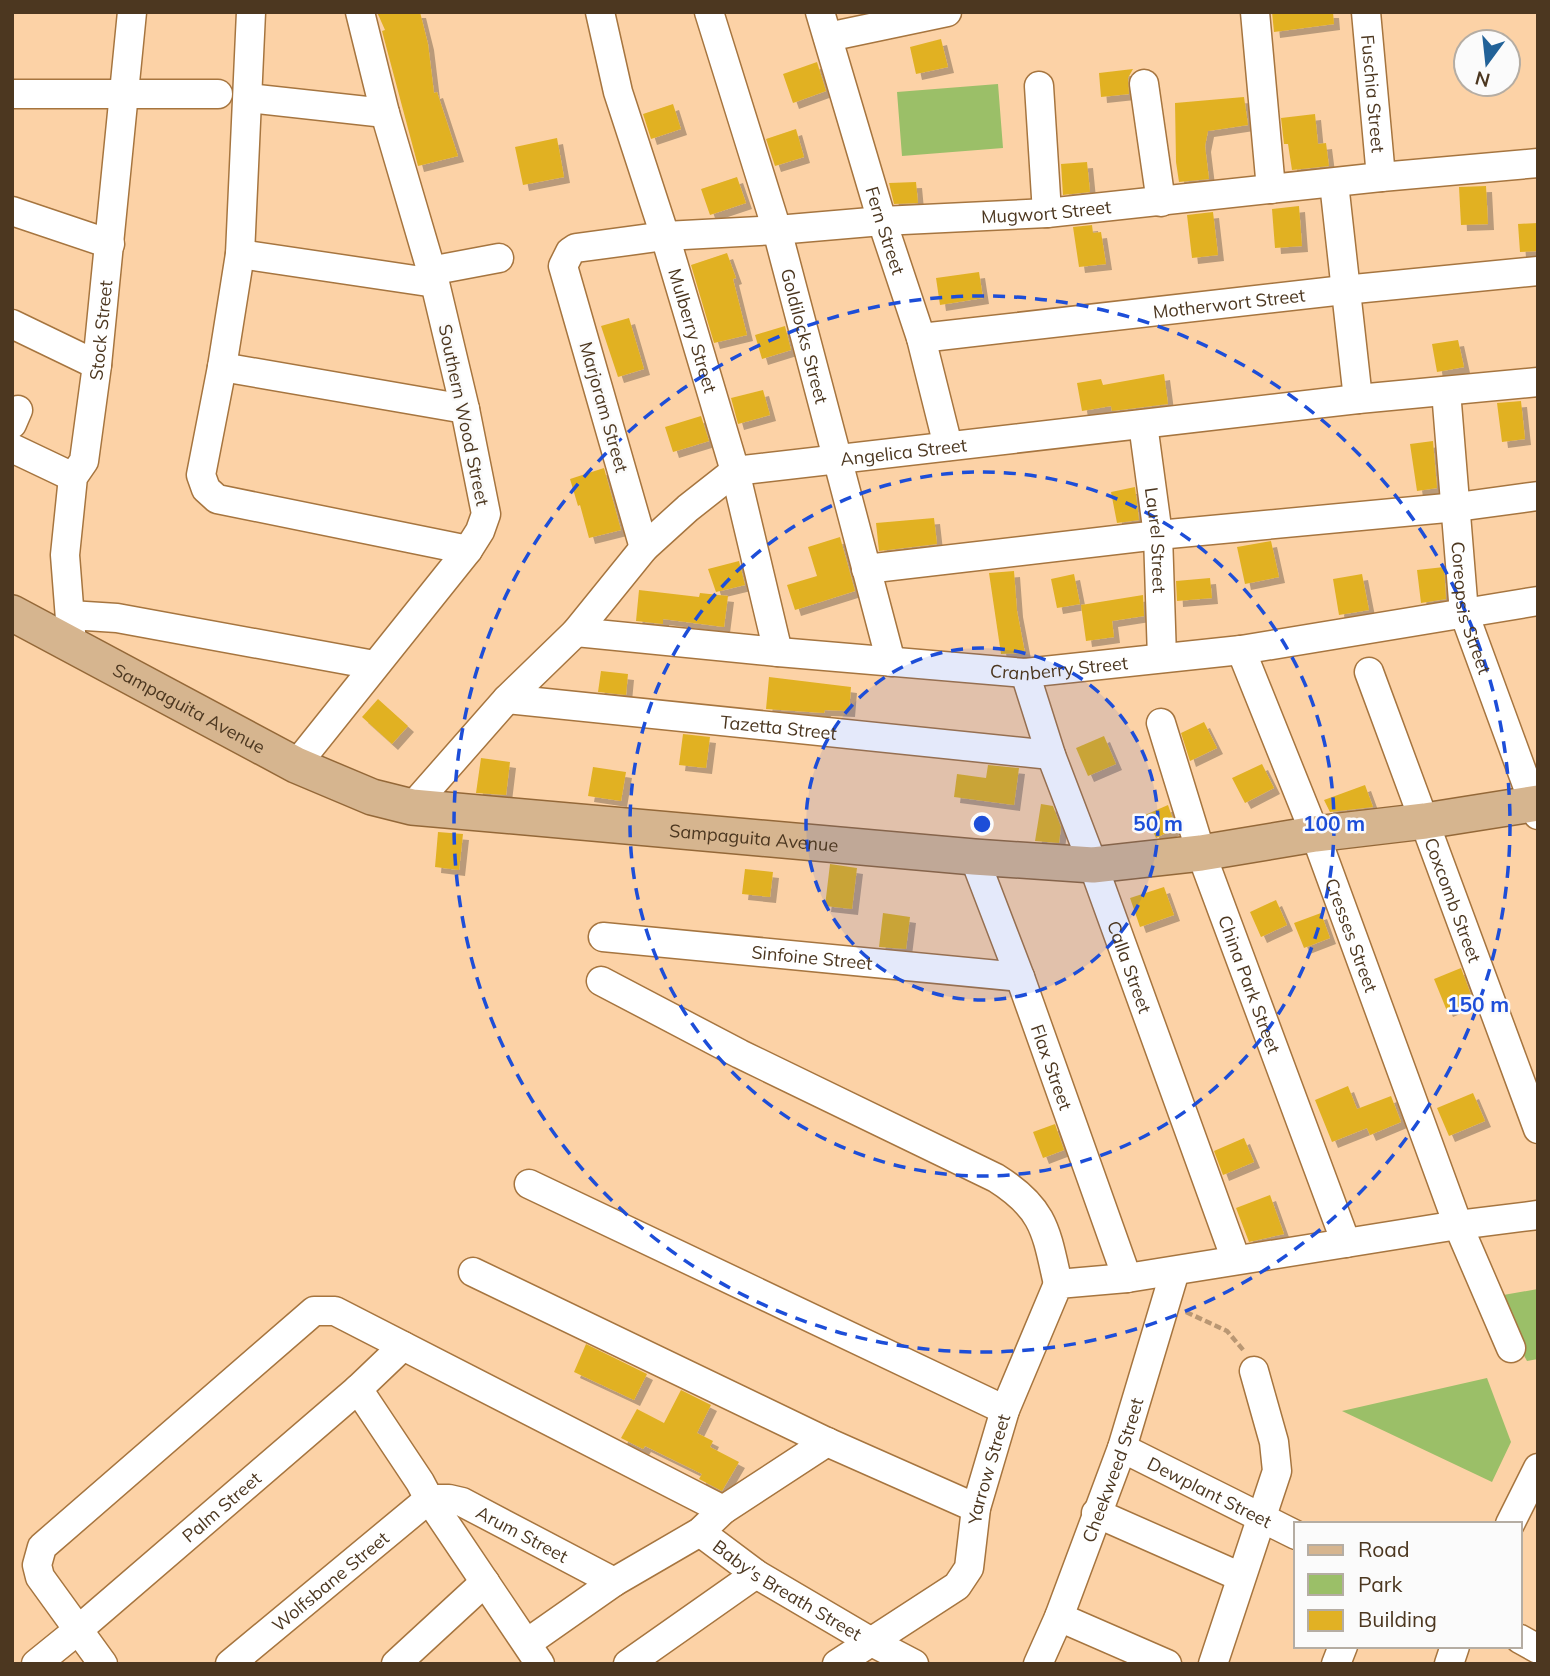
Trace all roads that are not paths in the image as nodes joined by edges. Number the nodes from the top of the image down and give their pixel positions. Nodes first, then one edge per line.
1 (132, 12) edge
2 (251, 12) edge
3 (359, 12) edge
4 (600, 12) edge
5 (709, 12) edge
6 (947, 12) edge
7 (1255, 12) edge
8 (1366, 12) edge
9 (824, 25) edge
10 (1144, 84) dead end
11 (1039, 86) dead end
12 (124, 93) junction
13 (12, 94) edge
14 (218, 94) dead end
15 (249, 98) junction
16 (385, 113) junction
17 (1538, 163) edge
18 (1381, 177) junction
19 (1334, 183) junction
20 (1271, 189) junction
21 (1161, 202) junction
22 (12, 211) edge
23 (1047, 213) junction
24 (882, 221) junction
25 (777, 230) junction
26 (665, 236) junction
27 (110, 244) junction
28 (240, 254) junction
29 (499, 258) dead end
30 (563, 266) joint
31 (1538, 271) edge
32 (433, 277) junction
33 (1344, 290) junction
34 (12, 324) edge
35 (921, 338) junction
36 (97, 365) junction
37 (222, 367) junction
38 (1538, 382) edge
39 (1446, 391) junction
40 (1358, 400) junction
41 (466, 409) junction
42 (1143, 424) junction
43 (948, 446) junction
44 (12, 448) edge
45 (839, 458) junction
46 (735, 471) junction
47 (73, 477) junction
48 (1538, 496) edge
49 (1457, 507) junction
50 (1158, 535) junction
51 (644, 548) junction
52 (468, 550) junction
53 (866, 569) junction
54 (1538, 601) edge
55 (12, 613) edge
56 (1464, 613) junction
57 (71, 630) junction
58 (576, 632) junction
59 (1241, 649) junction
60 (778, 652) junction
61 (1162, 658) junction
62 (891, 662) junction
63 (374, 665) junction
64 (1369, 672) dead end
65 (1025, 673) junction
66 (506, 699) junction
67 (1161, 723) dead end
68 (1051, 755) junction
69 (296, 765) junction
70 (412, 807) junction
71 (1536, 807) edge
72 (1425, 821) junction
73 (1315, 834) junction
74 (1201, 853) junction
75 (974, 858) junction
76 (1093, 865) junction
77 (603, 937) dead end
78 (1020, 977) junction
79 (601, 981) dead end
80 (1538, 1129) edge
81 (529, 1184) dead end
82 (1538, 1215) edge
83 (1458, 1225) junction
84 (1346, 1242) junction
85 (1236, 1260) junction
86 (1175, 1271) junction
87 (472, 1272) dead end
88 (1127, 1278) junction
89 (1058, 1284) junction
90 (403, 1346) junction
91 (1511, 1348) dead end
92 (1254, 1371) road end
93 (358, 1389) junction
94 (1005, 1410) junction
95 (827, 1442) junction
96 (1122, 1448) junction
97 (1538, 1468) edge
98 (429, 1499) junction
99 (976, 1508) junction
100 (723, 1510) junction
101 (1096, 1513) junction
102 (1261, 1518) junction
103 (1511, 1522) edge
104 (700, 1532) junction
105 (1294, 1534) edge
106 (756, 1574) junction
107 (1241, 1577) junction
108 (485, 1582) junction
109 (614, 1582) junction
110 (1059, 1617) junction
111 (78, 1630) junction
112 (1522, 1640) edge
113 (870, 1641) junction
114 (1538, 1648) edge
115 (533, 1653) edge
116 (36, 1664) edge
117 (103, 1664) edge
118 (230, 1664) edge
119 (396, 1664) edge
120 (628, 1664) edge
121 (837, 1664) edge
122 (914, 1664) edge
123 (1038, 1664) edge
124 (1167, 1664) edge
125 (1213, 1664) edge

1 - 12 street, Stock Street
2 - 15 street
3 - 16 street, Southern Wood Street
4 - 26 street, Mulberry Street
5 - 25 street, Goldilocks Street
6 - 9 street
7 - 20 street
8 - 18 street, Fuschia Street
9 - 24 street, Fern Street
10 - 21 street
11 - 23 street
12 - 13 street
12 - 14 street
12 - 27 street, Stock Street
15 - 16 street
15 - 28 street
16 - 32 street, Southern Wood Street
17 - 18 street, Mugwort Street
18 - 19 street, Mugwort Street
19 - 20 street, Mugwort Street
19 - 33 street
20 - 21 street, Mugwort Street
21 - 23 street, Mugwort Street
22 - 27 street
23 - 24 street, Mugwort Street
24 - 25 street, Mugwort Street
24 - 35 street, Fern Street
25 - 26 street, Mugwort Street
25 - 45 street, Goldilocks Street
26 - 30 street, Mugwort Street
26 - 46 street, Mulberry Street
27 - 36 street, Stock Street
28 - 32 street
28 - 37 street
29 - 32 street
30 - 51 street, Marjoram Street
31 - 33 street, Motherwort Street
32 - 41 street, Southern Wood Street
33 - 35 street, Motherwort Street
33 - 40 street
34 - 36 street
35 - 43 street, Fern Street
36 - 47 street, Stock Street
37 - 41 street
37 - 52 street
38 - 39 street, Angelica Street
39 - 40 street, Angelica Street
39 - 49 street, Coreopsis Street
40 - 42 street, Angelica Street
41 - 52 street, Southern Wood Street
42 - 43 street, Angelica Street
42 - 50 street, Laurel Street
43 - 45 street, Angelica Street
44 - 47 street
45 - 46 street, Angelica Street
45 - 53 street, Goldilocks Street
46 - 51 street
46 - 60 street, Mulberry Street
47 - 57 street, Stock Street
48 - 49 street
49 - 50 street
49 - 56 street, Coreopsis Street
50 - 53 street
50 - 61 street, Laurel Street
51 - 58 street
52 - 63 street, Southern Wood Street
53 - 62 street, Goldilocks Street
54 - 56 street, Cranberry Street
55 - 57 main road, Sampaguita Avenue
56 - 59 street, Cranberry Street
56 - 71 street, Coreopsis Street
57 - 63 street
57 - 69 main road, Sampaguita Avenue
58 - 60 street, Cranberry Street
58 - 66 street
59 - 61 street, Cranberry Street
59 - 73 street, Cresses Street
60 - 62 street, Cranberry Street
61 - 65 street, Cranberry Street
62 - 65 street, Cranberry Street
63 - 69 street, Southern Wood Street
64 - 72 street, Coxcomb Street
65 - 68 street, Calla Street
66 - 68 street, Tazetta Street
66 - 70 street
67 - 74 street, China Park Street
68 - 76 street, Calla Street
69 - 70 main road, Sampaguita Avenue
70 - 75 main road, Sampaguita Avenue
71 - 72 main road, Sampaguita Avenue
72 - 73 main road, Sampaguita Avenue
72 - 80 street, Coxcomb Street
73 - 74 main road, Sampaguita Avenue
73 - 83 street, Cresses Street
74 - 76 main road, Sampaguita Avenue
74 - 84 street, China Park Street
75 - 76 main road, Sampaguita Avenue
75 - 78 street, Flax Street
76 - 85 street, Calla Street
77 - 78 street, Sinfoine Street
78 - 88 street, Flax Street
79 - 89 street
81 - 94 street
82 - 83 street
83 - 84 street
83 - 91 street, Cresses Street
84 - 85 street
85 - 86 street
86 - 88 street
86 - 96 street, Cheekweed Street
87 - 95 street
88 - 89 street
89 - 94 street, Yarrow Street
90 - 93 street, Palm Street
90 - 100 street
90 - 111 street
92 - 102 street
93 - 98 street
93 - 111 street, Palm Street
94 - 99 street, Yarrow Street
95 - 99 street
95 - 100 street
96 - 101 street, Cheekweed Street
96 - 102 street, Dewplant Street
97 - 103 street
98 - 108 street
98 - 109 street, Arum Street
98 - 118 street, Wolfsbane Street
99 - 113 street, Yarrow Street
100 - 104 street
101 - 107 street
101 - 110 street, Cheekweed Street
102 - 105 street, Dewplant Street
102 - 107 street
104 - 106 street, Baby's Breath Street
104 - 109 street
106 - 113 street, Baby's Breath Street
106 - 120 street
107 - 125 street
108 - 115 street
108 - 119 street
109 - 115 street
110 - 123 street, Cheekweed Street
110 - 124 street
111 - 116 street, Palm Street
111 - 117 street
112 - 114 street
113 - 121 street, Yarrow Street
113 - 122 street, Baby's Breath Street

